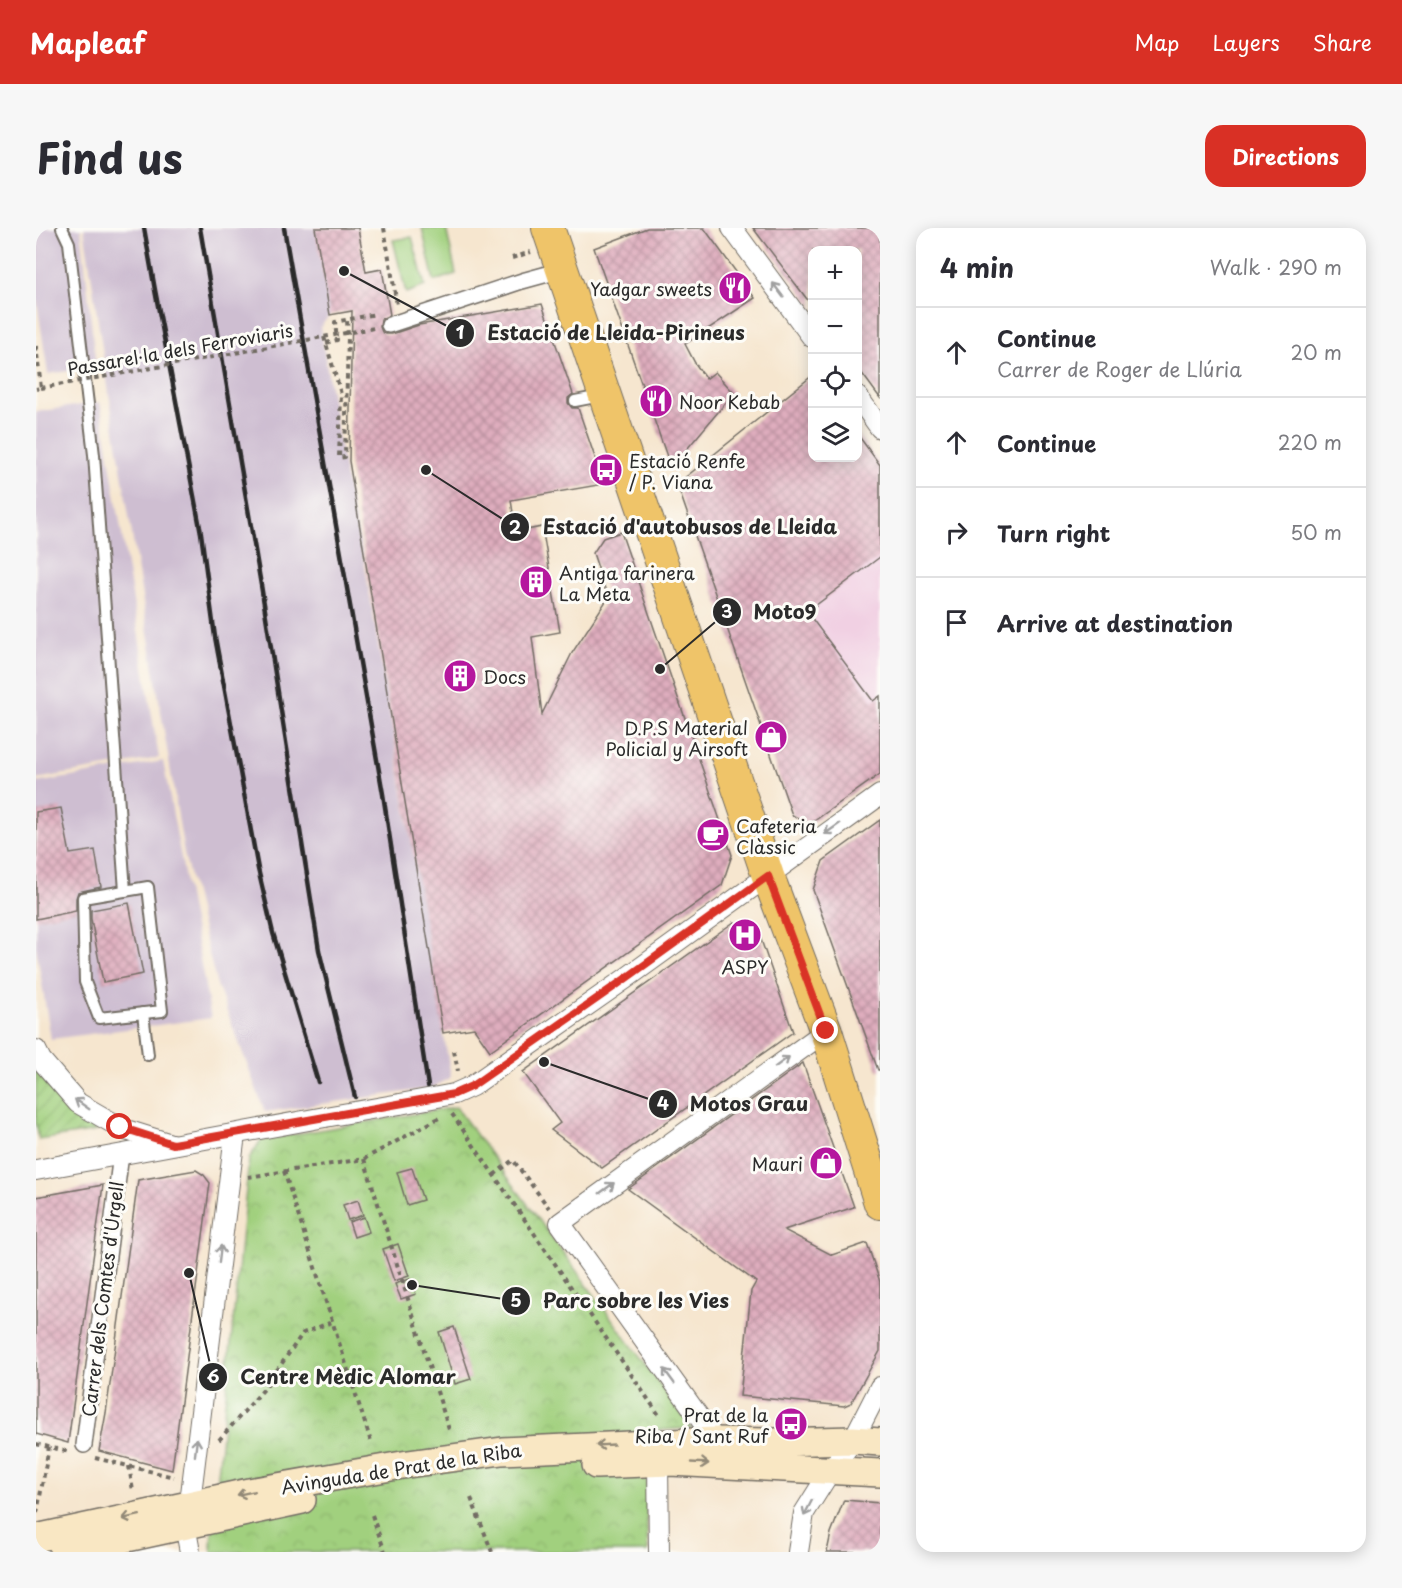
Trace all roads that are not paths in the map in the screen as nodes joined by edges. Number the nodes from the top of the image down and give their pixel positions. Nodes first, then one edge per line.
1 (62, 228) edge
2 (564, 228) edge
3 (732, 228) edge
4 (542, 239) edge
5 (562, 270) junction
6 (394, 323) road end
7 (808, 330) edge
8 (862, 403) edge
9 (880, 428) edge
10 (880, 795) edge
11 (768, 876) junction
12 (125, 891) junction
13 (143, 1013) junction
14 (826, 1031) junction
15 (36, 1050) edge
16 (148, 1055) dead end
17 (235, 1134) junction
18 (173, 1144) junction
19 (121, 1154) junction
20 (36, 1170) edge
21 (880, 1203) edge
22 (880, 1387) edge
23 (853, 1440) junction
24 (715, 1441) junction
25 (880, 1442) edge
26 (83, 1452) road end
27 (658, 1462) junction
28 (831, 1470) junction
29 (880, 1473) edge
30 (187, 1515) junction
31 (36, 1538) edge
32 (63, 1552) edge
33 (190, 1552) edge
34 (659, 1552) edge
35 (798, 1552) edge

1 - 12 lane
2 - 5 street
7 -> 3 street
4 - 5 main road
5 - 6 street
5 - 11 main road
8 - 9 street
10 -> 11 street, Carrer dels Comtes d'Urgell
11 - 14 main road
11 - 17 street, Carrer dels Comtes d'Urgell, bridge
12 - 13 lane
12 - 13 lane
13 - 16 lane
14 - 21 main road
24 -> 14 street
18 -> 15 street
17 - 18 street, Carrer dels Comtes d'Urgell
30 -> 17 street
18 - 19 street, Carrer dels Comtes d'Urgell
19 - 20 street, Carrer dels Comtes d'Urgell
19 - 26 street, Carrer dels Comtes d'Urgell
22 - 23 street
23 - 24 main road, Avinguda de Prat de la Riba
23 - 25 main road, Avinguda de Prat de la Riba
23 - 28 street
24 -> 30 main road, Avinguda de Prat de la Riba
27 -> 28 main road, Avinguda de Prat de la Riba
27 - 30 main road, Avinguda de Prat de la Riba
27 - 34 street
28 - 29 main road, Avinguda de Prat de la Riba
28 -> 35 street
30 -> 31 main road, Avinguda de Prat de la Riba
30 - 32 main road, Avinguda de Prat de la Riba
30 - 33 street

